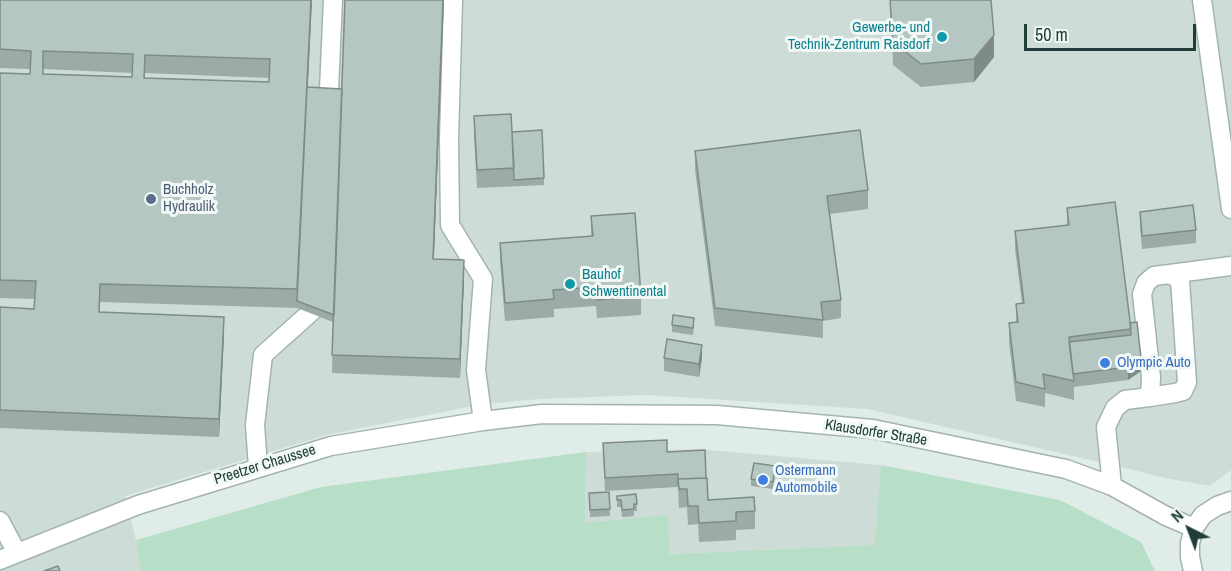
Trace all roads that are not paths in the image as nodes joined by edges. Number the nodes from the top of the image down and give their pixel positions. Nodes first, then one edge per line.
1 (333, 0) edge
2 (453, 0) edge
3 (1203, 0) edge
4 (328, 128) edge
5 (1231, 209) edge
6 (1231, 266) edge
7 (1170, 274) junction
8 (321, 280) edge
9 (1150, 397) junction
10 (542, 414) joint
11 (483, 421) junction
12 (258, 467) junction
13 (1112, 486) junction
14 (1231, 501) edge
15 (0, 521) edge
16 (1194, 528) junction
17 (17, 553) junction
18 (0, 560) edge
19 (1193, 571) edge

1 - 4 street
2 - 11 street
3 - 5 street
6 - 7 street
7 - 9 street
7 - 9 street
8 - 12 street
9 - 13 street
10 - 11 street, Preetzer Chaussee
10 - 13 street, Klausdorfer Straße
11 - 12 street, Preetzer Chaussee
12 - 17 street, Preetzer Chaussee
13 - 16 street, Klausdorfer Straße
14 - 16 street
15 - 17 street
16 - 19 street
17 - 18 street, Preetzer Chaussee

